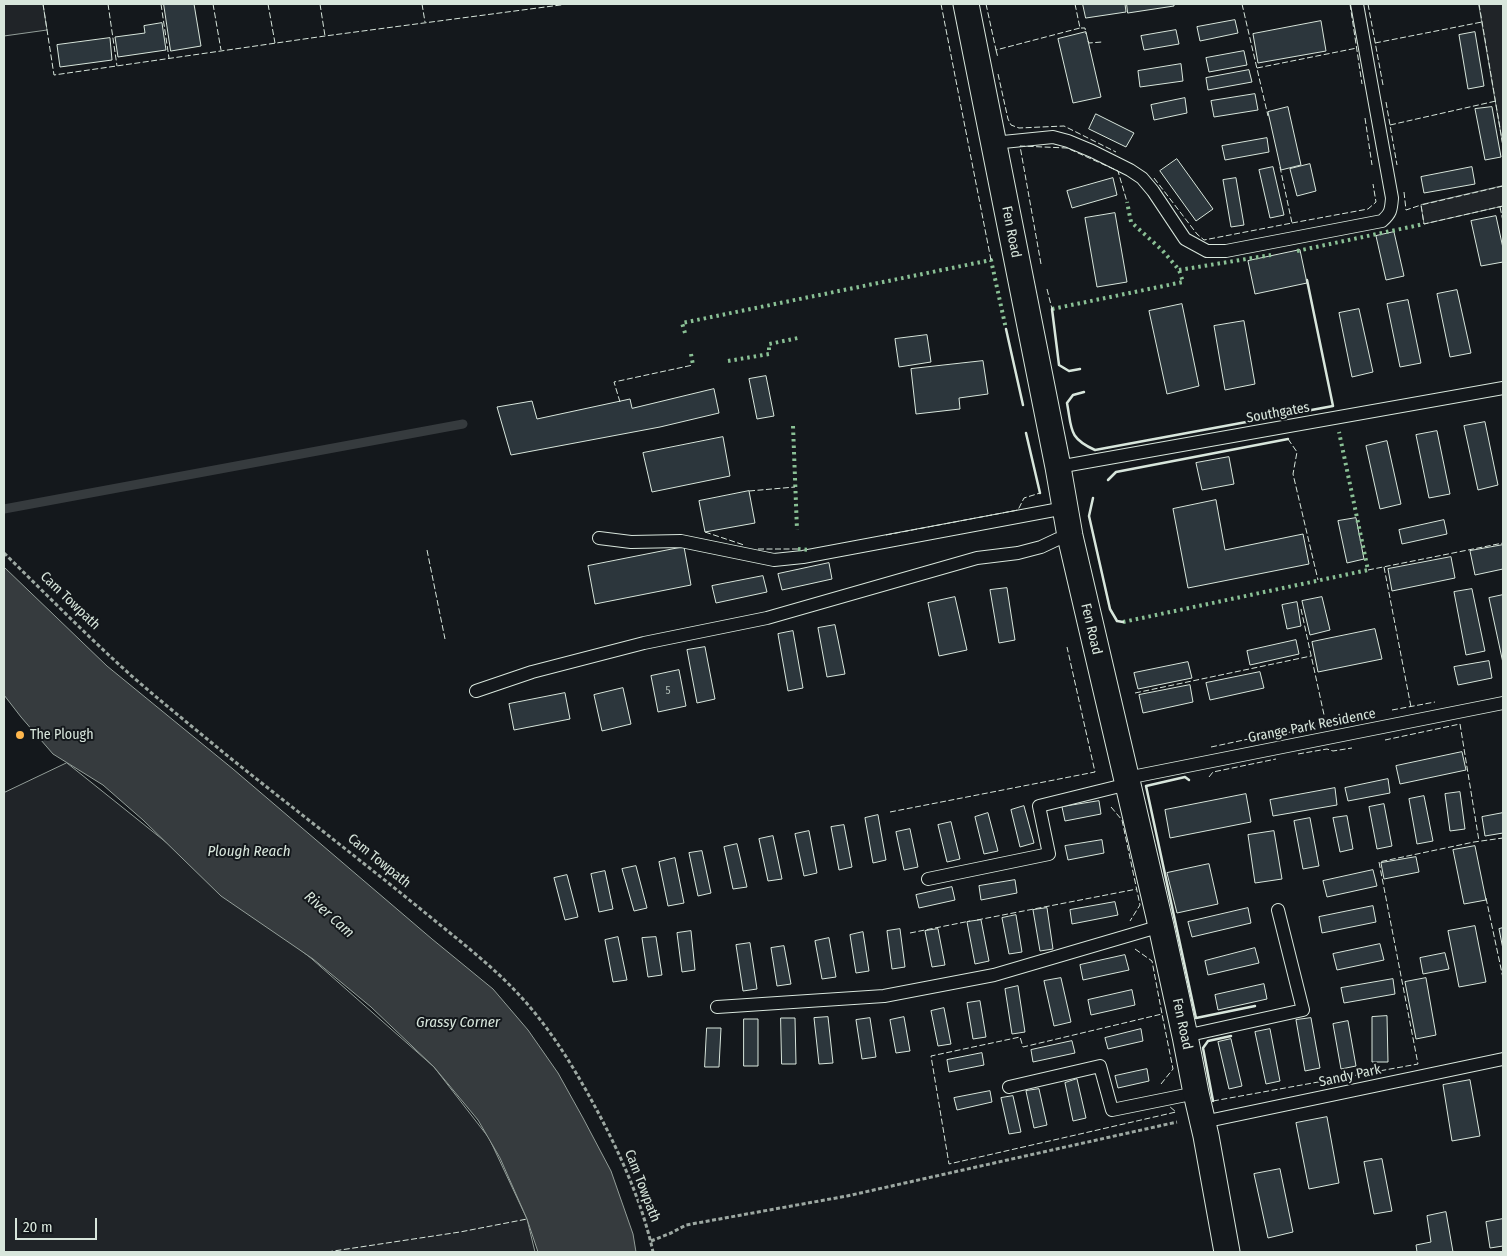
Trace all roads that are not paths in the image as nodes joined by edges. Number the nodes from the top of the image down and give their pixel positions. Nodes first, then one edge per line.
1 (966, 4) edge
2 (1357, 4) edge
3 (992, 143) junction
4 (1503, 388) edge
5 (1058, 468) junction
6 (1065, 508) junction
7 (1070, 536) junction
8 (599, 538) dead end
9 (476, 691) dead end
10 (1503, 703) edge
11 (1127, 781) junction
12 (928, 879) dead end
13 (1278, 910) dead end
14 (1161, 926) junction
15 (717, 1008) dead end
16 (1186, 1036) junction
17 (1503, 1059) edge
18 (1009, 1087) dead end
19 (1196, 1093) junction
20 (1203, 1122) junction
21 (1227, 1252) edge

1 - 3 street, Fen Road
2 - 3 lane
3 - 5 street, Fen Road
4 - 5 lane, Southgates
5 - 6 street, Fen Road
6 - 7 street, Fen Road
6 - 8 lane
7 - 9 lane
7 - 11 street, Fen Road
10 - 11 lane, Grange Park Residence
11 - 12 lane, Grange Park Residence
11 - 14 street, Fen Road
13 - 16 lane
14 - 15 lane
14 - 16 street, Fen Road
16 - 19 street, Fen Road
17 - 20 lane, Sandy Park
18 - 19 lane
19 - 20 street, Fen Road
20 - 21 street, Fen Road

